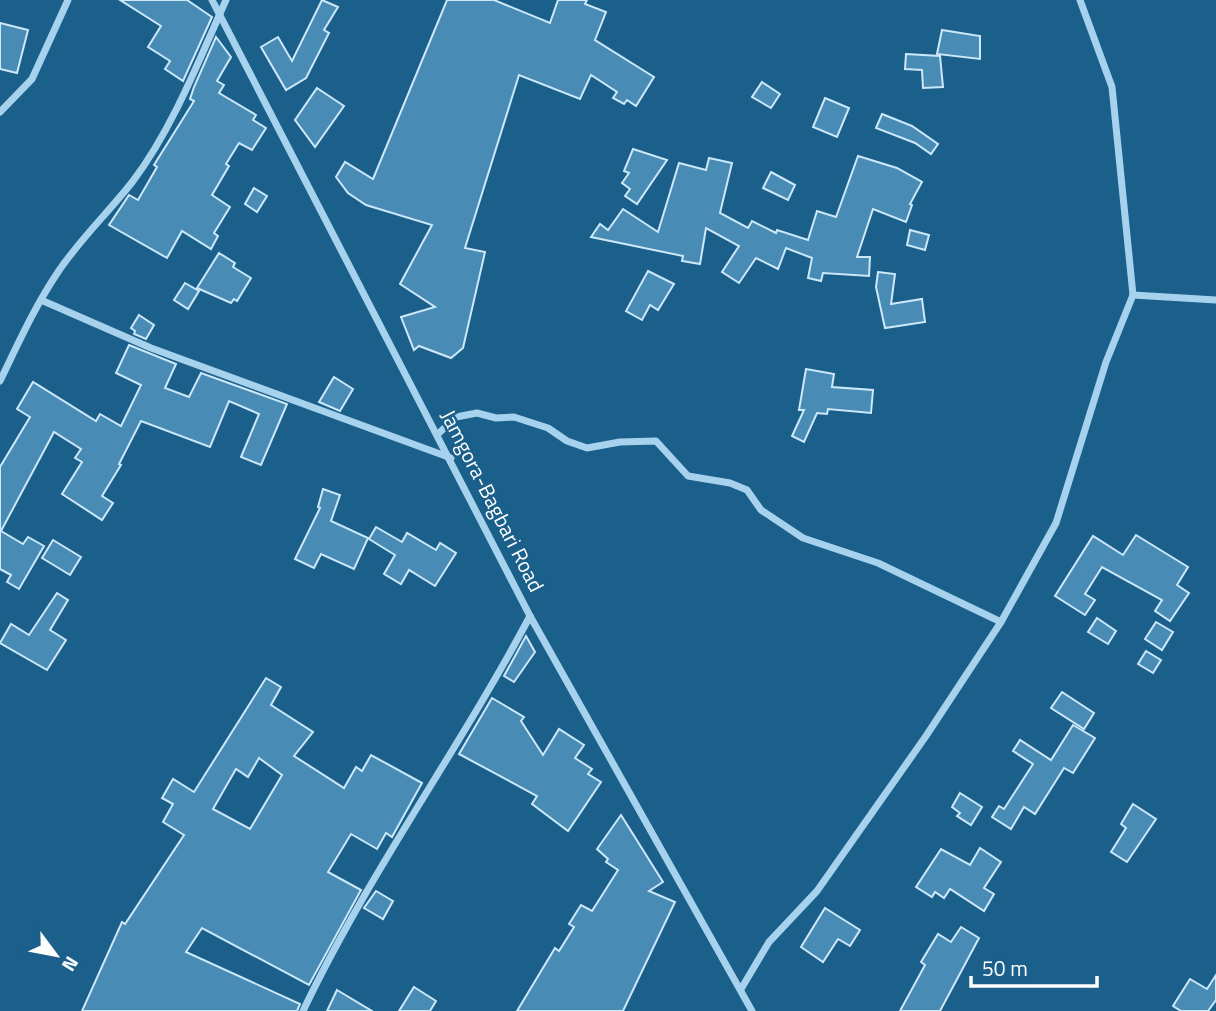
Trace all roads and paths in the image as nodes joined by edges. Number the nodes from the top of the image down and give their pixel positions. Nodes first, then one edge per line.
1 (68, 0) edge
2 (212, 0) edge
3 (226, 0) edge
4 (1080, 0) edge
5 (220, 13) junction
6 (0, 112) edge
7 (1133, 295) junction
8 (41, 300) junction
9 (1216, 300) edge
10 (0, 381) edge
11 (439, 433) junction
12 (450, 457) junction
13 (530, 616) junction
14 (1001, 622) junction
15 (741, 989) junction
16 (303, 1011) edge
17 (752, 1011) edge

1 - 6 street
2 - 5 street, Jamgora-Bagbari Road
3 - 5 street
4 - 7 street
5 - 8 street
5 - 11 street, Jamgora-Bagbari Road
7 - 9 street
7 - 14 street
8 - 10 street
8 - 12 street
11 - 12 street, Jamgora-Bagbari Road
11 - 14 street
12 - 13 street, Jamgora-Bagbari Road
13 - 15 street, Jamgora-Bagbari Road
13 - 16 street
14 - 15 street
15 - 17 street, Jamgora-Bagbari Road

